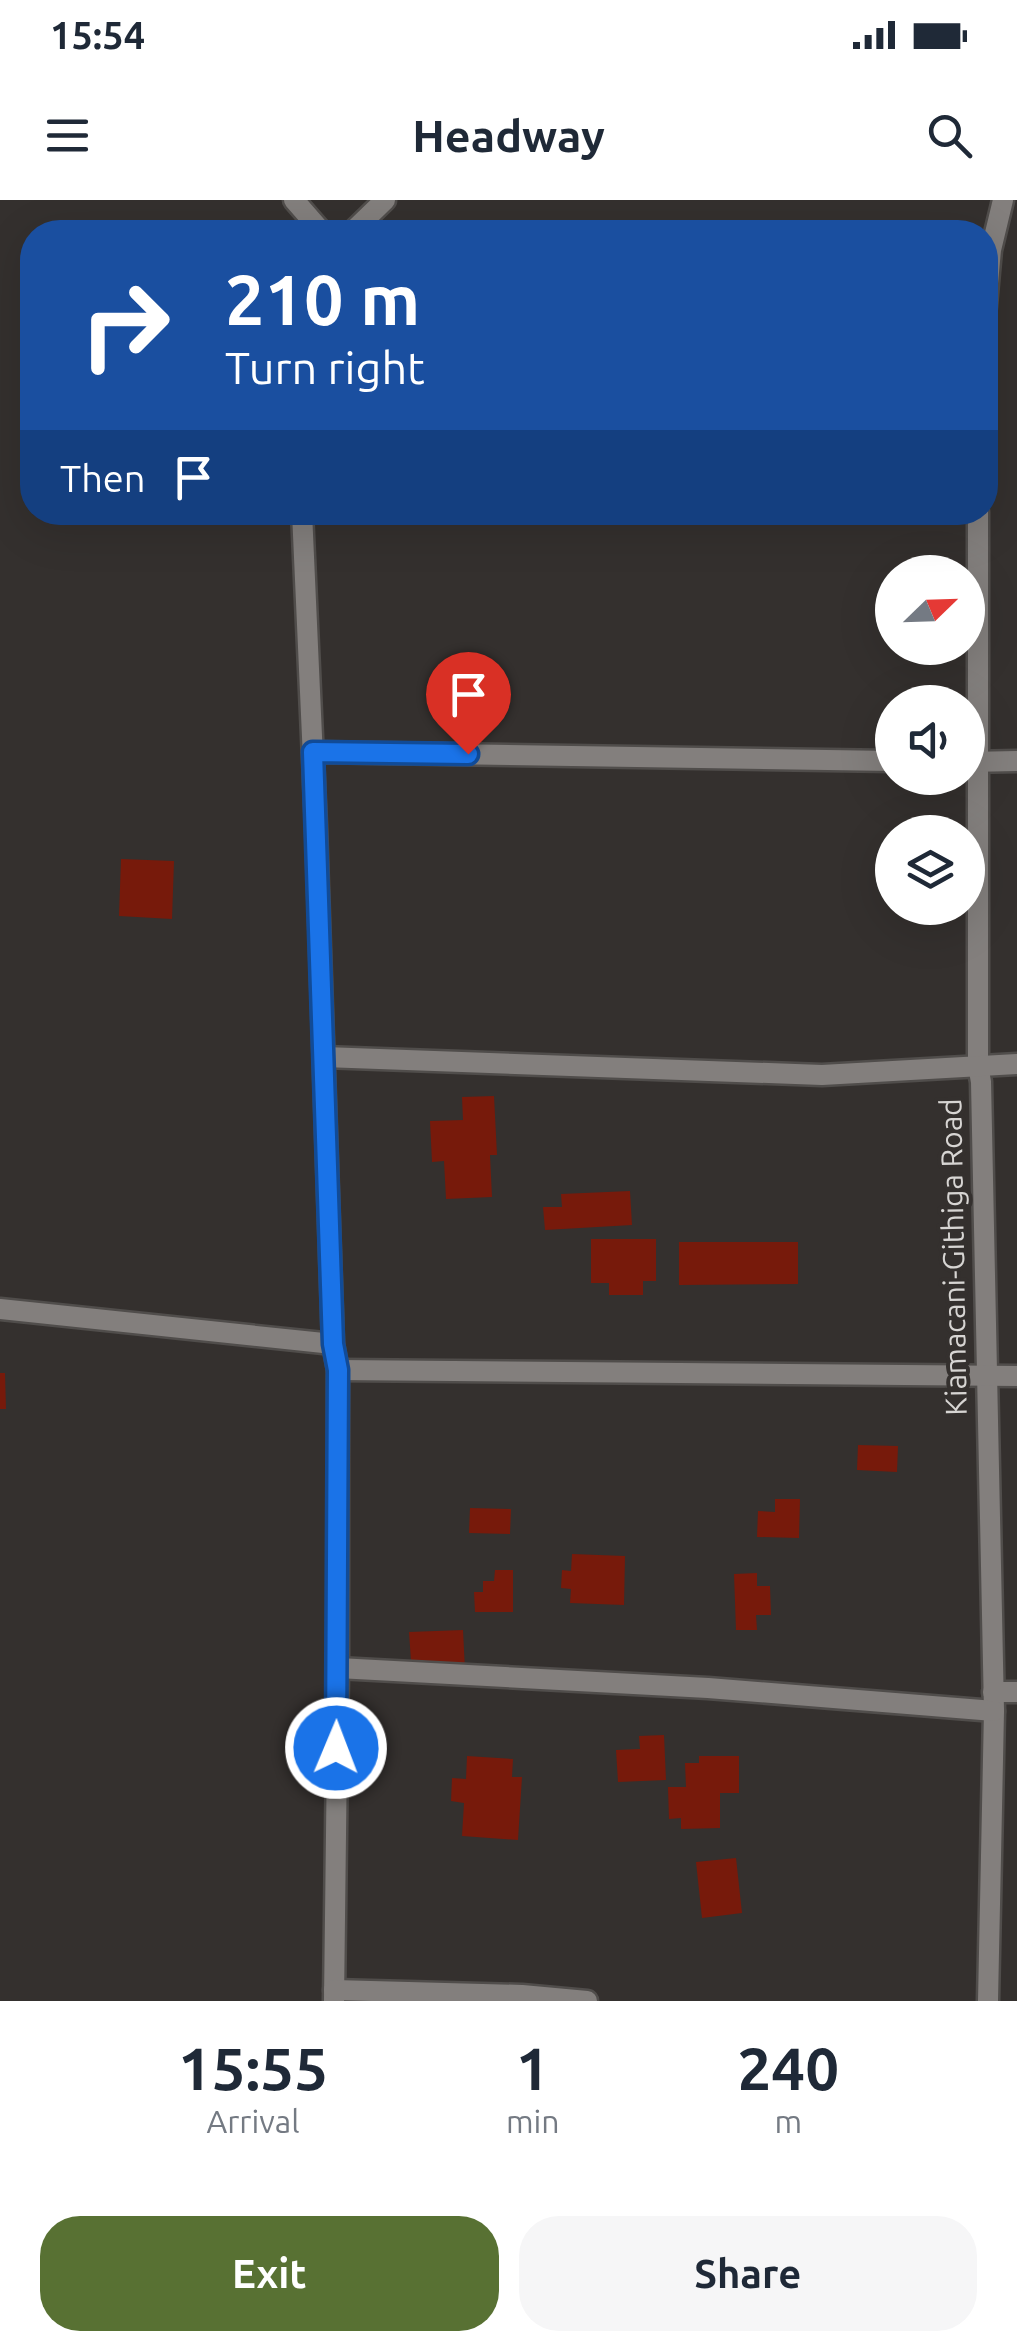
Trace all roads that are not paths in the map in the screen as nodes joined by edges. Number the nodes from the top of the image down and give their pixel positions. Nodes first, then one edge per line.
1 (294, 200) edge
2 (385, 200) edge
3 (312, 220) edge
4 (364, 220) edge
5 (303, 525) edge
6 (978, 525) edge
7 (975, 685) edge
8 (313, 752) junction
9 (875, 761) edge
10 (1017, 761) edge
11 (985, 762) edge
12 (974, 795) edge
13 (324, 1057) junction
14 (1017, 1064) edge
15 (978, 1066) junction
16 (0, 1309) edge
17 (333, 1344) junction
18 (338, 1370) junction
19 (986, 1376) junction
20 (1017, 1376) edge
21 (338, 1668) junction
22 (1017, 1692) edge
23 (993, 1702) junction
24 (334, 1995) edge
25 (587, 2001) edge
26 (988, 2001) edge

1 - 3 street
2 - 4 street
5 - 8 street
6 - 7 street, Kiamacani-Githiga Road
8 - 9 street
8 - 13 street
10 - 11 street
12 - 15 street, Kiamacani-Githiga Road
13 - 15 street
13 - 17 street
14 - 15 street
15 - 19 street, Kiamacani-Githiga Road
16 - 17 street
17 - 18 street
18 - 19 street
18 - 21 street
19 - 20 street
19 - 23 street, Kiamacani-Githiga Road
21 - 23 street
21 - 24 street
22 - 23 street
23 - 26 street, Kiamacani-Githiga Road
24 - 25 street

